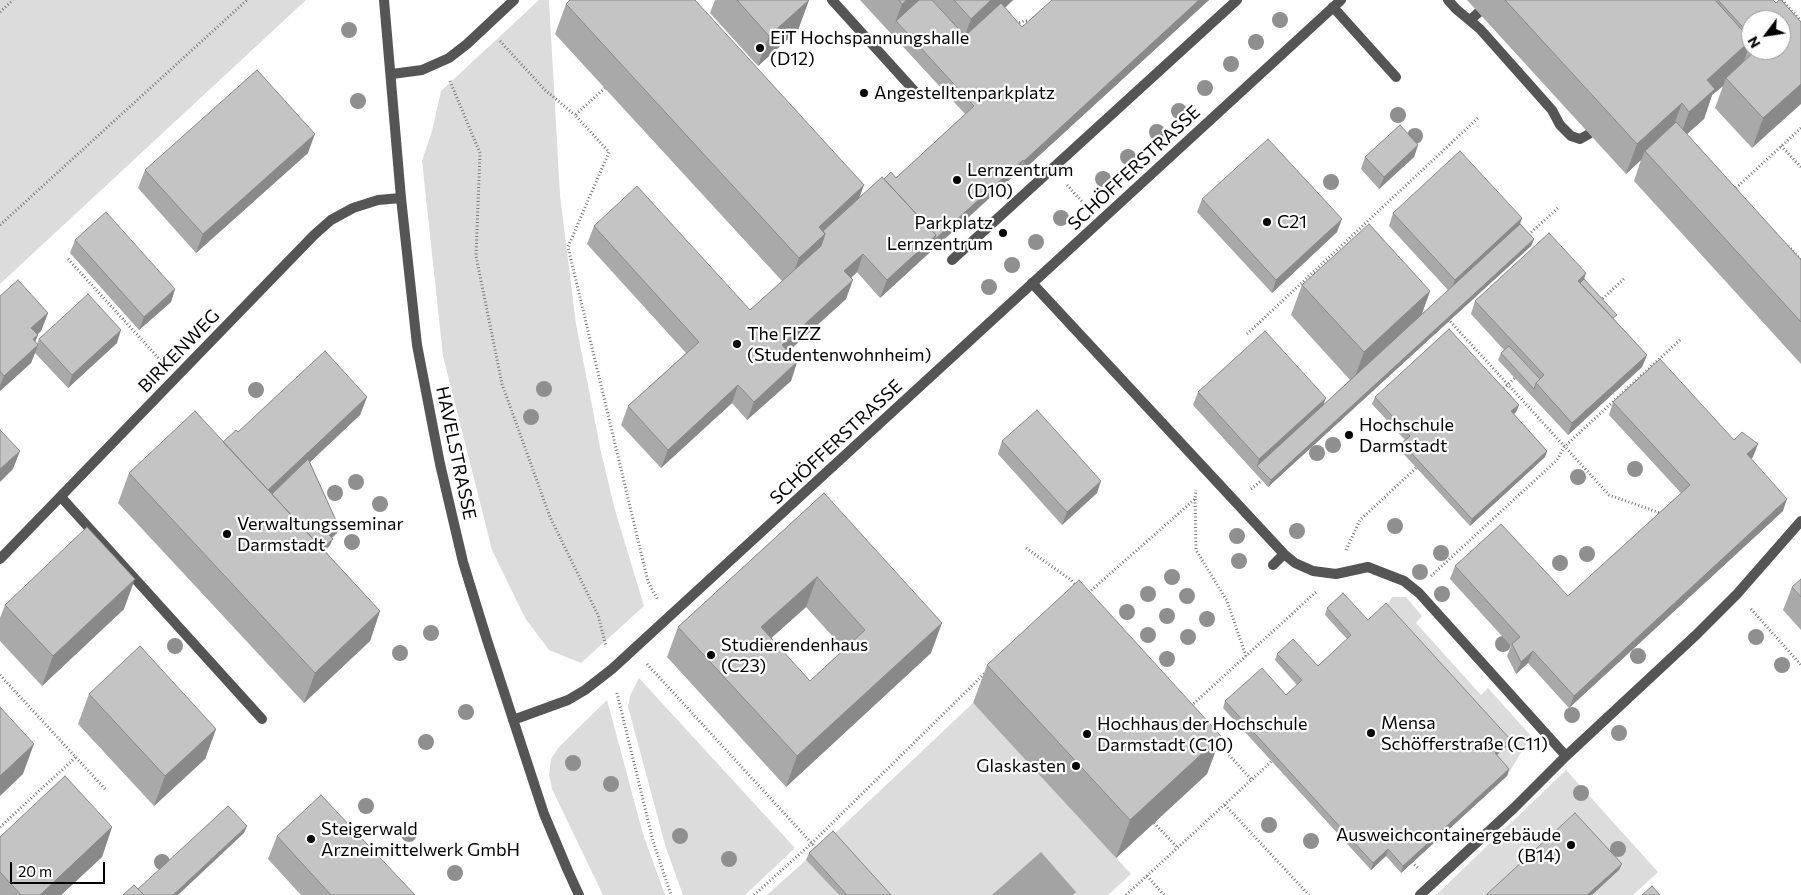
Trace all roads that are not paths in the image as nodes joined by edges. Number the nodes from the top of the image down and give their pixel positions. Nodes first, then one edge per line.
1 (384, 0) edge
2 (514, 0) edge
3 (832, 0) edge
4 (1237, 0) edge
5 (1448, 0) edge
6 (1337, 4) edge
7 (392, 74) junction
8 (1396, 77) dead end
9 (919, 96) dead end
10 (1589, 134) dead end
11 (401, 198) junction
12 (952, 260) dead end
13 (1032, 283) junction
14 (61, 497) junction
15 (1801, 521) edge
16 (1284, 554) junction
17 (0, 559) edge
18 (1273, 565) dead end
19 (262, 719) dead end
20 (513, 720) junction
21 (1566, 756) junction
22 (580, 895) edge
23 (1420, 895) edge

1 - 7 street, HAVELSTRASSE
2 - 7 street
3 - 9 street
4 - 12 street
5 - 10 street
6 - 8 street
6 - 13 street, SCHÖFFERSTRASSE
7 - 11 street, HAVELSTRASSE
11 - 14 street, BIRKENWEG
11 - 20 street, HAVELSTRASSE
13 - 16 street
13 - 20 street, SCHÖFFERSTRASSE
14 - 17 street, BIRKENWEG
14 - 19 street
15 - 21 street
16 - 18 street
16 - 21 street
20 - 22 street, HAVELSTRASSE
21 - 23 street

